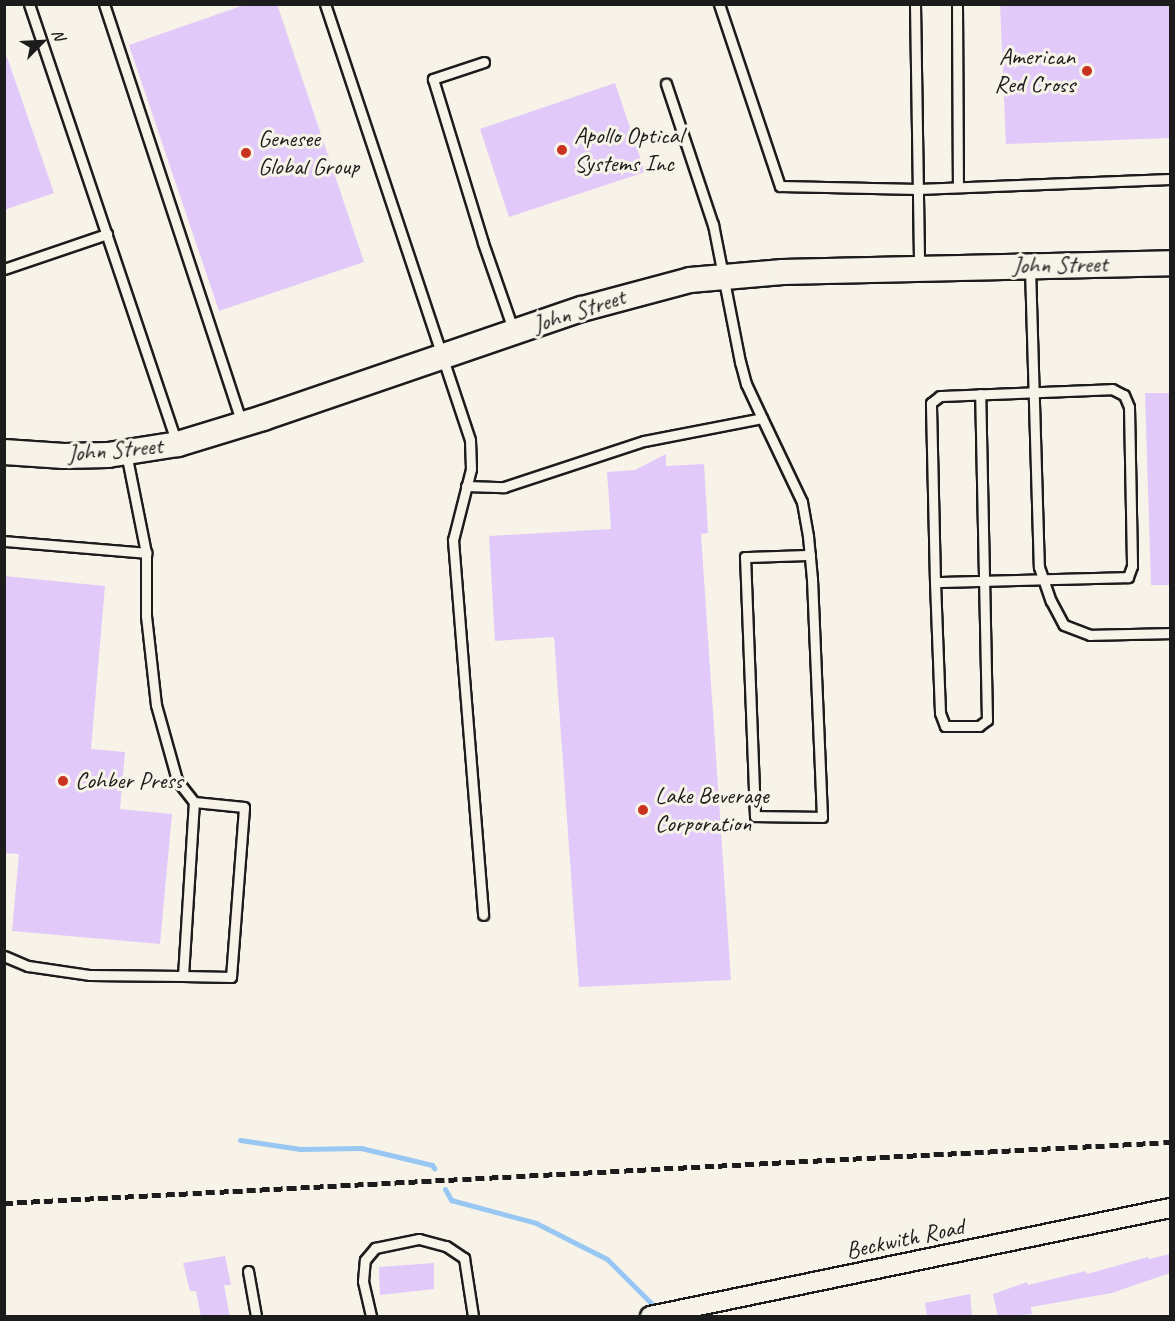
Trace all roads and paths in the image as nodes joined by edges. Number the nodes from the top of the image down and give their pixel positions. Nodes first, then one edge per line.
1 (28, 4) edge
2 (104, 4) edge
3 (325, 4) edge
4 (719, 4) edge
5 (915, 4) edge
6 (957, 4) edge
7 (484, 62) dead end
8 (666, 84) dead end
9 (1170, 179) edge
10 (958, 187) junction
11 (918, 189) junction
12 (107, 234) junction
13 (1170, 262) edge
14 (1030, 266) junction
15 (919, 268) junction
16 (4, 269) edge
17 (725, 276) junction
18 (514, 332) junction
19 (442, 357) junction
20 (1034, 392) junction
21 (980, 394) junction
22 (762, 418) junction
23 (242, 424) junction
24 (178, 444) junction
25 (4, 452) edge
26 (126, 453) junction
27 (466, 486) junction
28 (4, 541) edge
29 (146, 553) junction
30 (810, 555) junction
31 (984, 580) junction
32 (1044, 580) junction
33 (935, 582) junction
34 (1170, 633) edge
35 (194, 802) junction
36 (483, 915) dead end
37 (4, 956) edge
38 (183, 976) junction
39 (1170, 1208) edge
40 (248, 1270) dead end
41 (651, 1316) edge
42 (256, 1317) edge
43 (371, 1317) edge
44 (473, 1317) edge

1 - 12 lane
2 - 23 lane
3 - 19 lane
4 - 11 lane
5 - 11 lane
6 - 10 lane
7 - 18 lane
8 - 17 lane
9 - 10 lane
10 - 11 lane
11 - 15 lane
12 - 16 lane
12 - 24 lane
13 - 14 street, John Street
14 - 15 street, John Street
14 - 20 lane
15 - 17 street, John Street
17 - 18 street, John Street
17 - 22 lane
18 - 19 street, John Street
19 - 23 street, John Street
19 - 27 lane
20 - 21 lane
20 - 32 lane
20 - 32 lane
21 - 31 lane
21 - 33 lane
22 - 27 lane
22 - 30 lane
23 - 24 street, John Street
24 - 26 street, John Street
25 - 26 street, John Street
26 - 29 lane
27 - 36 lane
28 - 29 lane
29 - 35 lane
30 - 30 lane
31 - 32 lane
31 - 33 lane
31 - 33 lane
32 - 34 lane
35 - 38 lane
35 - 38 lane
37 - 38 lane
39 - 41 street, Beckwith Road
40 - 42 lane
43 - 44 lane

